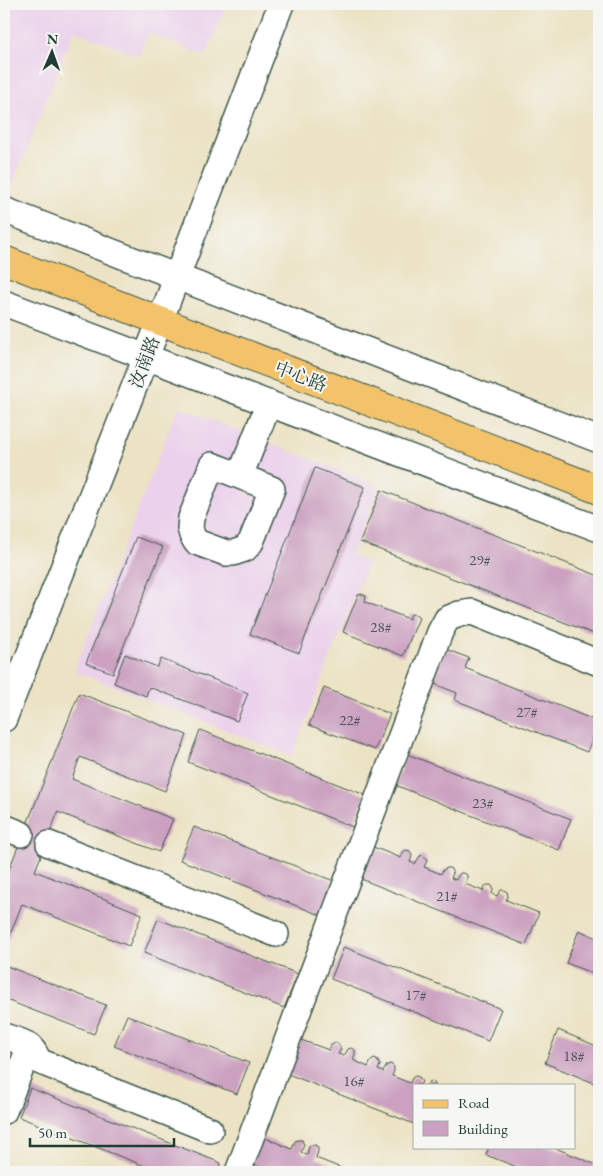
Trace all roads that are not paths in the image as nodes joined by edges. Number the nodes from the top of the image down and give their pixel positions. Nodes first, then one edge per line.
1 (281, 4) edge
2 (4, 210) edge
3 (4, 260) edge
4 (176, 277) junction
5 (4, 303) edge
6 (160, 321) junction
7 (146, 357) junction
8 (269, 403) junction
9 (599, 440) edge
10 (240, 476) dead end
11 (599, 490) edge
12 (599, 529) edge
13 (599, 663) edge
14 (4, 718) edge
15 (49, 844) dead end
16 (276, 934) dead end
17 (4, 1036) edge
18 (30, 1046) junction
19 (4, 1111) edge
20 (210, 1130) dead end
21 (238, 1172) edge

1 - 4 street, 汝南路
2 - 4 street
3 - 6 main road, 中心路
4 - 6 street, 汝南路
4 - 9 street
5 - 7 street
6 - 7 street, 汝南路
6 - 11 main road, 中心路
7 - 8 street
7 - 14 street, 汝南路
8 - 10 street
8 - 12 street
13 - 21 street
15 - 16 street
17 - 18 street
18 - 19 street
18 - 20 street

